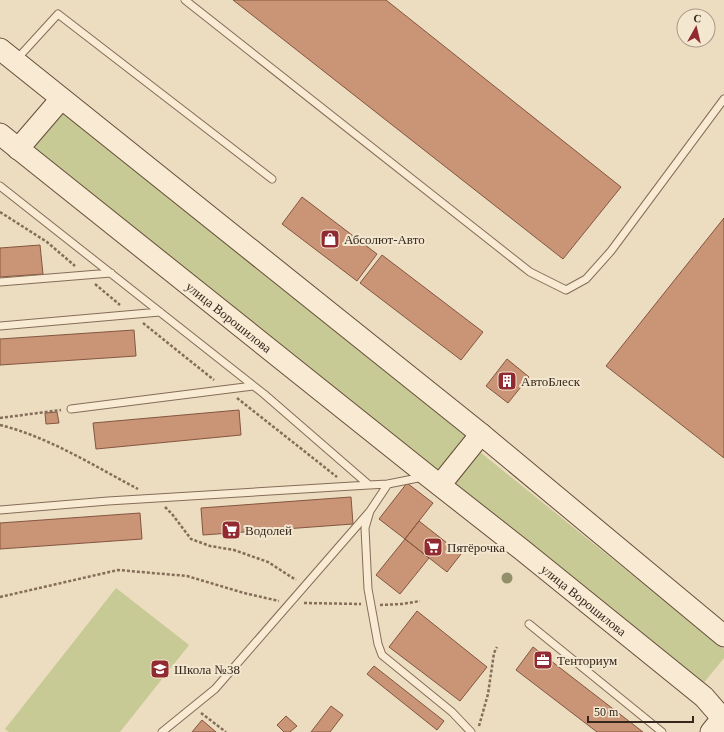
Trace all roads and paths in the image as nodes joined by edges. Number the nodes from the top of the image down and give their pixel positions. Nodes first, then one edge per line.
1 (185, 0) edge
2 (7, 55) edge
3 (61, 99) junction
4 (724, 99) edge
5 (0, 134) edge
6 (18, 149) junction
7 (272, 179) dead end
8 (0, 186) edge
9 (0, 212) edge
10 (111, 273) junction
11 (85, 275) junction
12 (0, 282) edge
13 (160, 312) junction
14 (132, 315) junction
15 (0, 326) edge
16 (253, 386) junction
17 (226, 390) junction
18 (71, 409) joint
19 (0, 418) edge
20 (481, 434) junction
21 (434, 481) junction
22 (388, 484) junction
23 (369, 485) junction
24 (350, 487) junction
25 (0, 510) edge
26 (370, 511) junction
27 (0, 597) edge
28 (420, 601) dead end
29 (290, 603) junction
30 (371, 604) junction
31 (529, 624) dead end
32 (724, 636) edge
33 (497, 647) dead end
34 (194, 706) junction
35 (720, 721) edge
36 (162, 732) edge
37 (226, 732) edge
38 (471, 732) edge
39 (477, 732) edge
40 (662, 732) edge

1 - 4 lane
2 - 3 main road
2 - 7 lane
3 - 6 main road
3 - 20 main road
5 - 6 main road, улица Ворошилова
6 - 21 main road, улица Ворошилова
8 - 10 lane
9 - 11 path
10 - 11 lane
10 - 13 lane
11 - 12 lane
11 - 14 path
13 - 14 lane
13 - 16 lane
14 - 15 lane
14 - 17 path
16 - 17 lane
16 - 23 lane
17 - 18 lane
17 - 24 path
18 - 19 path
20 - 21 main road
20 - 32 main road
21 - 22 lane
21 - 35 main road, улица Ворошилова
22 - 23 lane
22 - 26 lane
23 - 24 lane
24 - 25 lane
26 - 29 lane
26 - 30 lane
27 - 29 path
28 - 30 path
29 - 30 path
29 - 34 lane
30 - 38 lane
31 - 40 lane
33 - 39 path
34 - 36 lane
34 - 37 path

